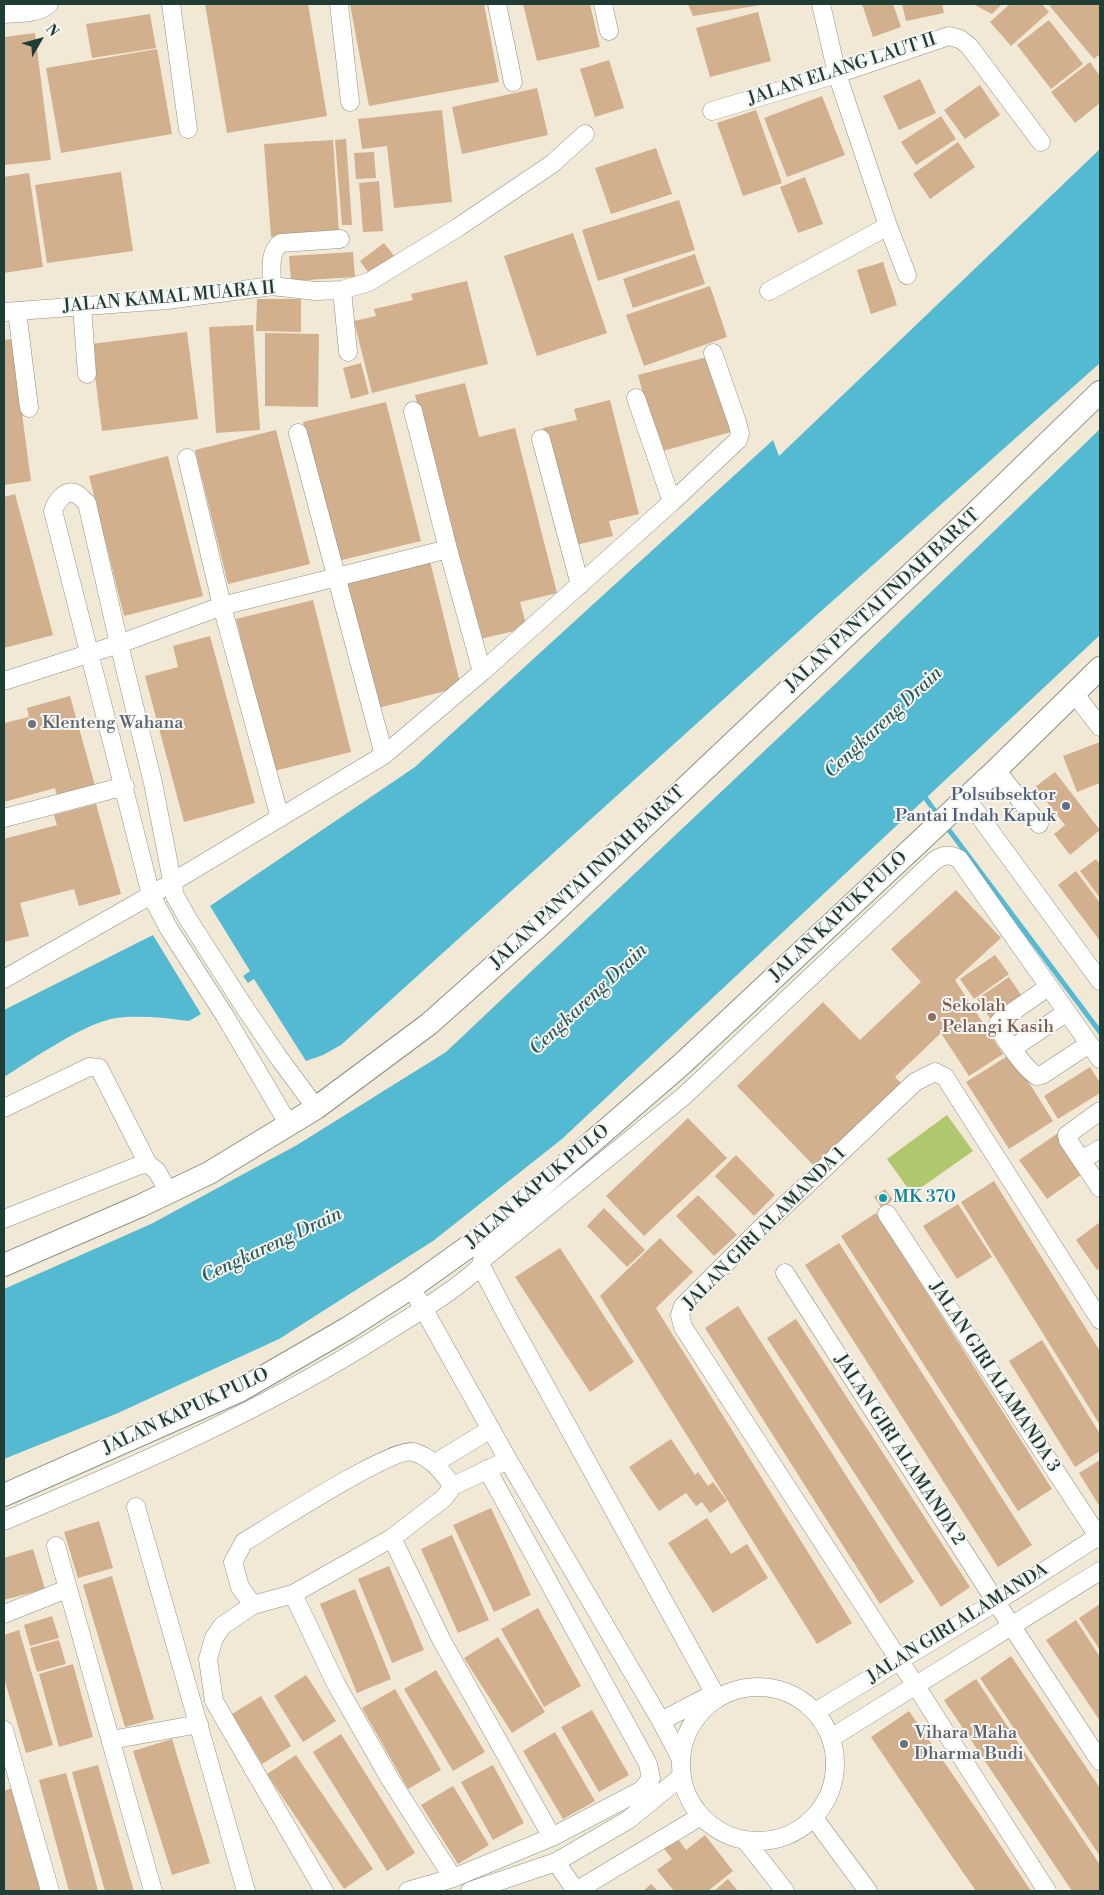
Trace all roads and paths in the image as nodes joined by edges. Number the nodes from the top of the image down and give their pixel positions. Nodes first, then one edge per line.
1 (49, 4) edge
2 (171, 4) edge
3 (339, 4) edge
4 (497, 4) edge
5 (604, 4) edge
6 (821, 4) edge
7 (4, 14) edge
8 (609, 31) dead end
9 (837, 74) junction
10 (513, 82) dead end
11 (350, 102) dead end
12 (712, 111) dead end
13 (188, 129) dead end
14 (585, 134) dead end
15 (1041, 142) dead end
16 (888, 226) junction
17 (340, 239) dead end
18 (907, 275) dead end
19 (272, 286) junction
20 (342, 290) junction
21 (769, 291) dead end
22 (82, 306) junction
23 (10, 312) edge
24 (348, 352) dead end
25 (713, 353) dead end
26 (87, 374) dead end
27 (1100, 392) edge
28 (636, 398) dead end
29 (29, 408) dead end
30 (413, 411) dead end
31 (298, 434) dead end
32 (541, 439) dead end
33 (188, 458) dead end
34 (672, 502) junction
35 (448, 549) junction
36 (337, 577) junction
37 (580, 585) junction
38 (222, 606) junction
39 (119, 644) junction
40 (89, 653) junction
41 (1100, 668) edge
42 (482, 672) junction
43 (4, 680) edge
44 (1074, 693) junction
45 (1097, 716) edge
46 (384, 755) junction
47 (996, 770) junction
48 (124, 786) junction
49 (951, 812) junction
50 (4, 818) edge
51 (280, 818) junction
52 (1039, 824) dead end
53 (173, 882) junction
54 (151, 895) junction
55 (4, 979) edge
56 (1100, 981) edge
57 (1048, 987) junction
58 (1067, 1012) junction
59 (1089, 1044) junction
60 (1013, 1048) junction
61 (1100, 1059) edge
62 (4, 1108) edge
63 (316, 1108) junction
64 (1100, 1111) edge
65 (289, 1125) junction
66 (1100, 1149) edge
67 (1082, 1160) junction
68 (148, 1164) junction
69 (1100, 1187) edge
70 (169, 1193) junction
71 (887, 1214) dead end
72 (4, 1219) edge
73 (486, 1234) junction
74 (482, 1262) junction
75 (4, 1265) edge
76 (786, 1273) dead end
77 (412, 1287) junction
78 (424, 1309) junction
79 (1100, 1320) edge
80 (491, 1429) junction
81 (508, 1460) junction
82 (435, 1463) junction
83 (487, 1469) junction
84 (453, 1486) junction
85 (4, 1494) edge
86 (136, 1507) dead end
87 (4, 1521) edge
88 (1100, 1537) edge
89 (392, 1538) junction
90 (56, 1546) dead end
91 (1100, 1571) edge
92 (67, 1588) junction
93 (293, 1594) junction
94 (996, 1602) junction
95 (253, 1605) junction
96 (4, 1614) edge
97 (1012, 1627) junction
98 (899, 1662) junction
99 (916, 1686) junction
100 (716, 1696) junction
101 (815, 1712) junction
102 (661, 1721) junction
103 (199, 1724) junction
104 (4, 1730) edge
105 (831, 1738) junction
106 (111, 1740) junction
107 (1100, 1761) edge
108 (681, 1767) junction
109 (701, 1816) junction
110 (814, 1818) junction
111 (552, 1836) junction
112 (745, 1840) junction
113 (556, 1862) junction
114 (453, 1878) junction
115 (50, 1891) edge
116 (153, 1891) edge
117 (246, 1891) edge
118 (324, 1891) edge
119 (408, 1891) edge
120 (470, 1891) edge
121 (576, 1891) edge
122 (785, 1891) edge
123 (868, 1891) edge
124 (1047, 1891) edge

1 - 7 street
2 - 13 street
3 - 11 street
4 - 10 street
5 - 8 street
6 - 9 street
9 - 12 street, JALAN ELANG LAUT II
9 - 15 street, JALAN ELANG LAUT II
9 - 16 street
14 - 20 street, JALAN KAMAL MUARA II
16 - 18 street
16 - 21 street
17 - 19 street
19 - 20 street, JALAN KAMAL MUARA II
19 - 22 street, JALAN KAMAL MUARA II
20 - 24 street
22 - 23 street, JALAN KAMAL MUARA II
22 - 26 street
23 - 29 street
25 - 34 street
27 - 63 main road, JALAN PANTAI INDAH BARAT
28 - 34 street
30 - 35 street
31 - 36 street
32 - 37 street
33 - 38 street
34 - 37 street
35 - 36 street
35 - 42 street
36 - 38 street
36 - 46 street
37 - 42 street
38 - 39 street
38 - 51 street
39 - 40 street
39 - 40 street
39 - 53 street
40 - 43 street
40 - 48 street
41 - 44 main road, JALAN KAPUK PULO
42 - 46 street
44 - 45 street
44 - 47 main road, JALAN KAPUK PULO
46 - 51 street
47 - 49 main road, JALAN KAPUK PULO
47 - 52 street
48 - 50 street
48 - 54 street
49 - 56 street
49 - 73 main road, JALAN KAPUK PULO
51 - 53 street
53 - 54 street
53 - 63 street
54 - 55 street
54 - 65 street
57 - 58 street
57 - 60 street
57 - 74 street, JALAN KAPUK PULO
58 - 59 street
58 - 60 street
59 - 60 street
59 - 61 street
62 - 68 street
63 - 65 main road, JALAN PANTAI INDAH BARAT
64 - 67 street
65 - 70 main road, JALAN PANTAI INDAH BARAT
66 - 67 street
67 - 69 street
68 - 70 street
68 - 72 street
70 - 75 main road, JALAN PANTAI INDAH BARAT
71 - 88 street, JALAN GIRI ALAMANDA 3
73 - 74 street
73 - 77 main road, JALAN KAPUK PULO
74 - 78 street, JALAN KAPUK PULO
74 - 100 street
76 - 94 street, JALAN GIRI ALAMANDA 2
77 - 78 street
77 - 85 main road, JALAN KAPUK PULO
78 - 80 street
78 - 87 street, JALAN KAPUK PULO
79 - 98 street, JALAN GIRI ALAMANDA 1
80 - 81 street
80 - 82 street
81 - 83 street
81 - 102 street
82 - 84 street
82 - 95 street
83 - 84 street
83 - 111 street
84 - 89 street
86 - 103 street
88 - 94 street, JALAN GIRI ALAMANDA
89 - 93 street
89 - 111 street
90 - 92 street
91 - 97 street, JALAN GIRI ALAMANDA
92 - 96 street
92 - 106 street
93 - 95 street
93 - 114 street
94 - 97 street, JALAN GIRI ALAMANDA 2
94 - 98 street, JALAN GIRI ALAMANDA
95 - 118 street
97 - 99 street, JALAN GIRI ALAMANDA
97 - 107 street, JALAN GIRI ALAMANDA 2
98 - 99 street, JALAN GIRI ALAMANDA 1
98 - 101 street, JALAN GIRI ALAMANDA
99 - 105 street, JALAN GIRI ALAMANDA
99 - 124 street, JALAN GIRI ALAMANDA 1
100 - 101 street
100 - 102 street
100 - 108 street
101 - 105 street
102 - 108 street
103 - 106 street
103 - 117 street
104 - 115 street
105 - 110 street
106 - 116 street
108 - 109 street
108 - 113 street
109 - 112 street
109 - 121 street
110 - 112 street
110 - 123 street
111 - 114 street
112 - 122 street
113 - 120 street
113 - 121 street
114 - 119 street

